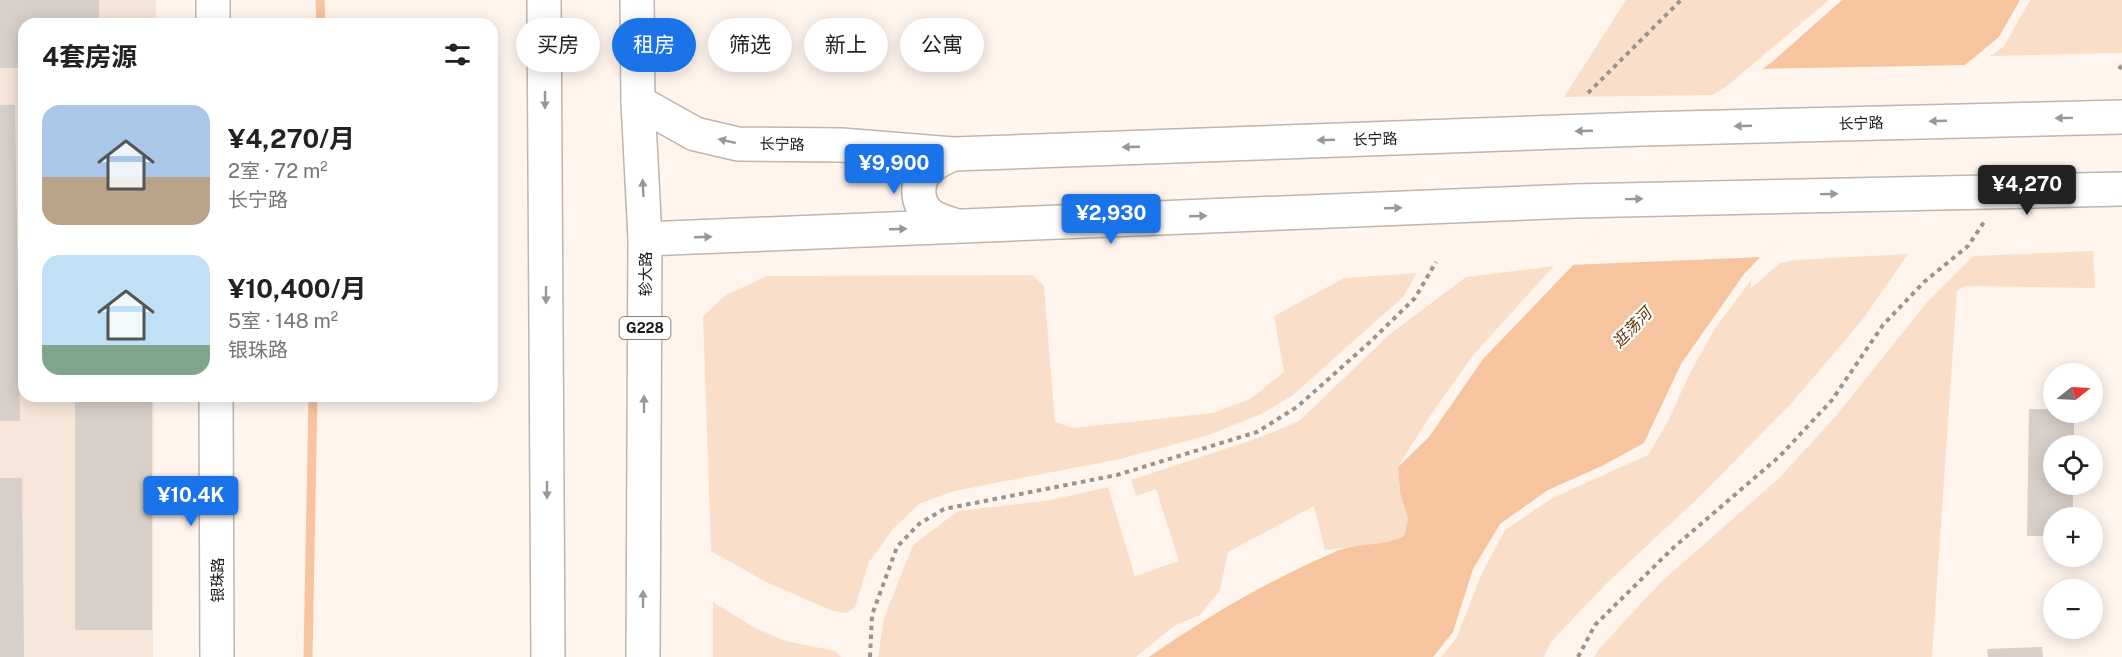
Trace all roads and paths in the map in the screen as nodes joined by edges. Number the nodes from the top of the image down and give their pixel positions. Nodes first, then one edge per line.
1 (213, 0) edge
2 (544, 0) edge
3 (637, 0) edge
4 (1682, 0) edge
5 (213, 18) edge
6 (1588, 93) dead end
7 (638, 102) junction
8 (2122, 117) edge
9 (953, 154) junction
10 (2122, 189) edge
11 (2006, 191) junction
12 (957, 226) junction
13 (645, 239) junction
14 (1436, 262) dead end
15 (216, 402) edge
16 (217, 657) edge
17 (548, 657) edge
18 (643, 657) edge
19 (870, 657) edge
20 (1578, 657) edge

1 - 5 main road
2 -> 17 main road
3 - 7 main road, 轸大路 / G228
4 - 6 path
9 -> 7 main road, 长宁路
13 -> 7 main road, 轸大路 / G228
8 -> 9 main road, 长宁路
9 - 12 main road
10 - 11 main road
12 -> 11 main road
11 - 20 path
13 -> 12 main road
18 -> 13 main road, 轸大路 / G228
14 - 19 path
15 - 16 main road, 银珠路

